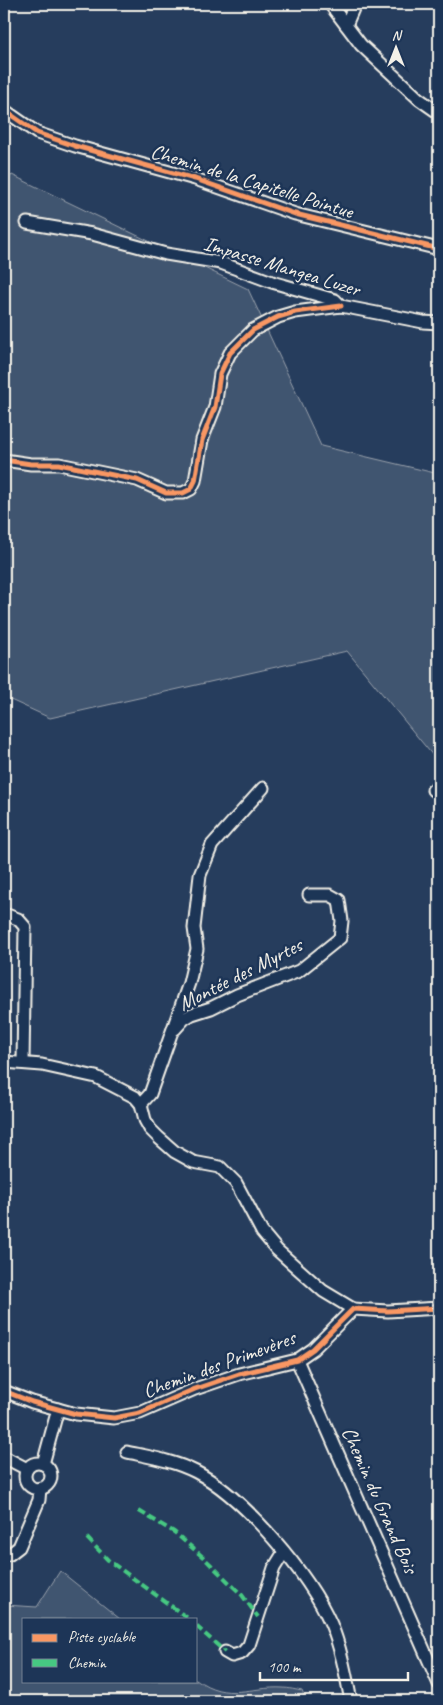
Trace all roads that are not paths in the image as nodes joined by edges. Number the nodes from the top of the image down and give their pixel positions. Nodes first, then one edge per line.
1 (330, 4) edge
2 (355, 4) edge
3 (346, 25) junction
4 (4, 110) edge
5 (439, 113) edge
6 (27, 223) dead end
7 (439, 249) edge
8 (341, 306) junction
9 (439, 323) edge
10 (4, 460) edge
11 (262, 788) dead end
12 (309, 895) dead end
13 (4, 914) edge
14 (174, 1030) junction
15 (4, 1062) edge
16 (23, 1063) junction
17 (141, 1104) junction
18 (439, 1308) edge
19 (353, 1309) junction
20 (297, 1360) junction
21 (4, 1391) edge
22 (58, 1409) junction
23 (127, 1452) dead end
24 (4, 1458) edge
25 (43, 1464) junction
26 (27, 1469) junction
27 (40, 1488) junction
28 (284, 1552) junction
29 (4, 1555) edge
30 (225, 1652) dead end
31 (439, 1684) edge
32 (351, 1701) edge

1 - 3 street
2 - 3 street
3 - 5 street
4 - 7 street, Chemin de la Capitelle Pointue
6 - 8 street, Impasse Mangea Luzer
8 - 9 street, Impasse Mangea Luzer
8 - 10 street
11 - 14 street
12 - 14 street, Montée des Myrtes
13 - 16 street
14 - 17 street
15 - 16 street
16 - 17 street
17 - 19 street
18 - 19 street
19 - 20 street, Chemin des Primevères
20 - 22 street, Chemin des Primevères
20 - 31 street, Chemin du Grand Bois
21 - 22 street, Chemin des Primevères
22 - 25 street
23 - 28 street
24 - 26 street
25 - 26 street
25 - 27 street
26 - 27 street
27 - 29 street
28 - 30 street
28 - 32 street

